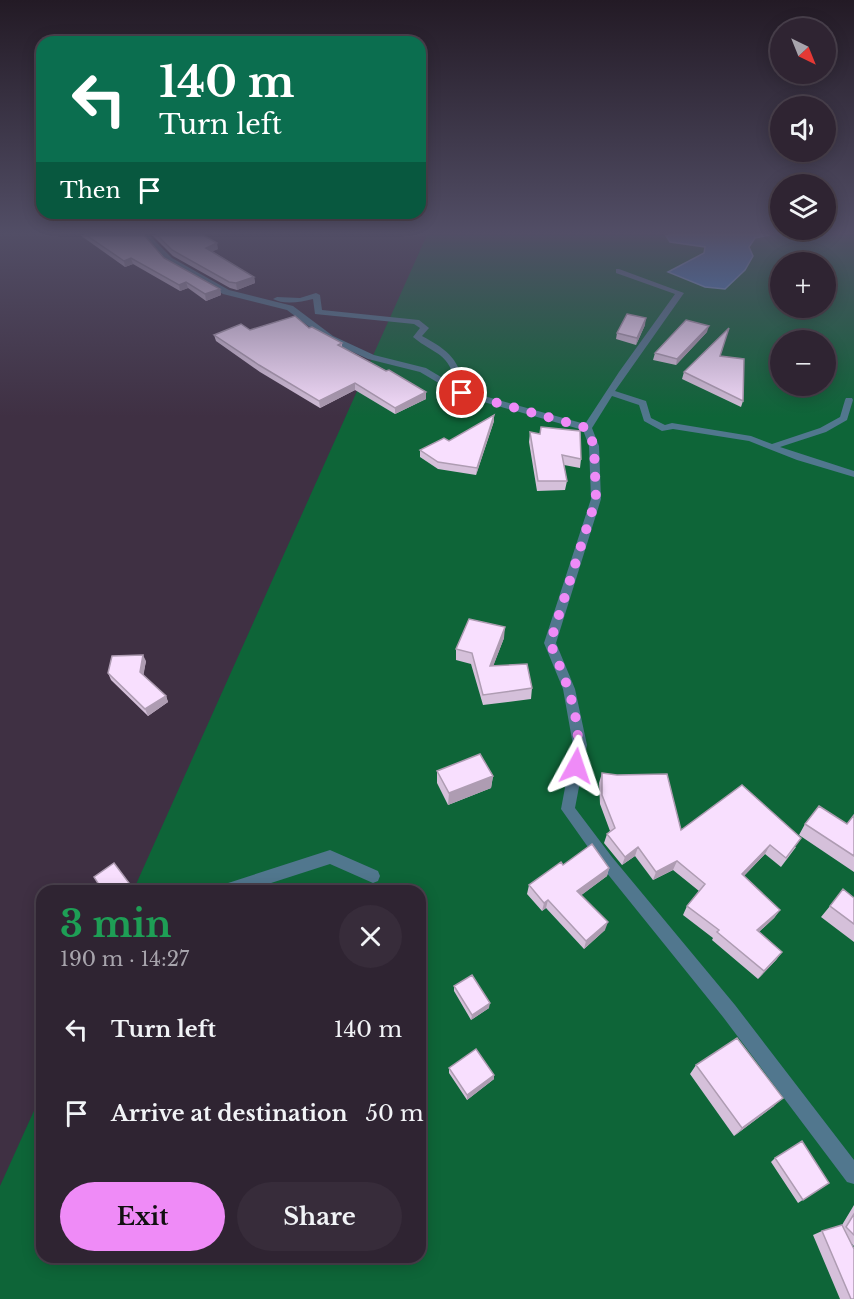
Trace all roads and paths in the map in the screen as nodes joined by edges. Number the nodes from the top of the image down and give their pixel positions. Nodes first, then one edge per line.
1 (241, 296) edge
2 (314, 296) edge
3 (316, 296) edge
4 (677, 296) edge
5 (255, 299) junction
6 (610, 392) junction
7 (462, 393) junction
8 (849, 400) dead end
9 (587, 428) junction
10 (771, 447) junction
11 (854, 474) edge
12 (373, 876) dead end
13 (244, 885) edge
14 (854, 1174) edge

1 - 5 street
2 - 5 street
3 - 7 street
4 - 6 street
5 - 7 street
6 - 9 street
6 - 10 street
7 - 9 street
8 - 10 street
9 - 14 street
10 - 11 street
12 - 13 street

